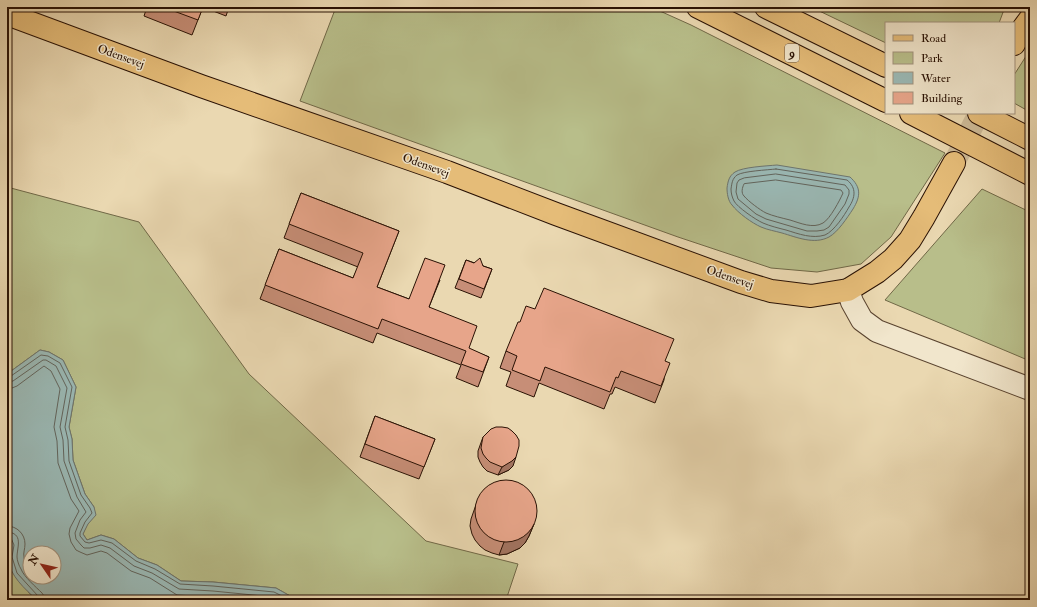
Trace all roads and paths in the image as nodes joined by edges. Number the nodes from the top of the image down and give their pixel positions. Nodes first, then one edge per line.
1 (698, 7) edge
2 (766, 7) edge
3 (1028, 7) edge
4 (7, 14) edge
5 (1021, 32) edge
6 (885, 66) edge
7 (885, 100) edge
8 (913, 114) edge
9 (981, 114) edge
10 (1030, 139) edge
11 (954, 163) tunnel mouth
12 (1030, 174) edge
13 (848, 290) junction
14 (1030, 389) edge

1 - 7 main road, 9
2 - 6 main road
3 - 5 main road
4 - 13 main road, Odensevej
8 - 12 main road
9 - 10 main road
11 - 13 main road, Odensevej
13 - 14 street

